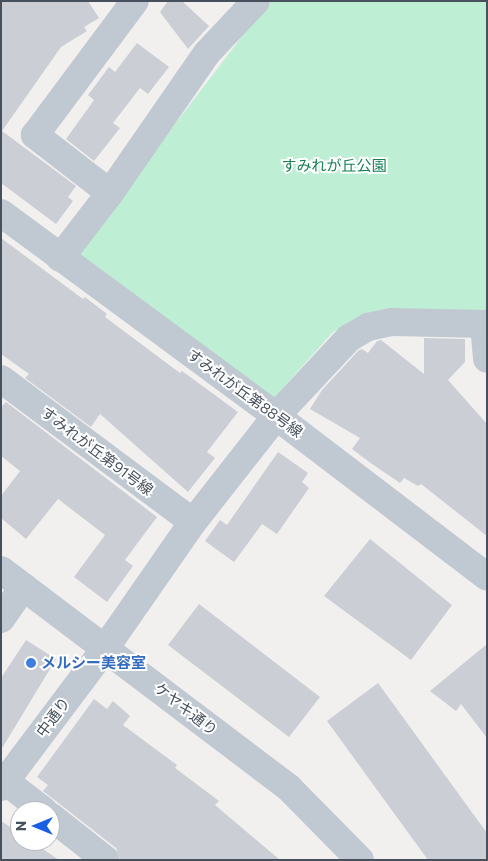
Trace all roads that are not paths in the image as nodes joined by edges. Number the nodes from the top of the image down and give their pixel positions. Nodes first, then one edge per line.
1 (135, 1) edge
2 (256, 1) edge
3 (110, 193) junction
4 (1, 213) edge
5 (60, 258) junction
6 (485, 324) edge
7 (487, 359) edge
8 (1, 379) edge
9 (276, 416) junction
10 (192, 522) junction
11 (1, 570) edge
12 (487, 577) edge
13 (23, 587) junction
14 (1, 619) edge
15 (106, 647) junction
16 (3, 784) edge
17 (29, 801) edge
18 (60, 824) edge
19 (106, 860) edge
20 (360, 860) edge

1 - 3 street
2 - 3 street
3 - 5 street
4 - 5 street, すみれが丘第88号線
5 - 9 street, すみれが丘第88号線
6 - 7 street
6 - 9 street, 中通り
8 - 10 street, すみれが丘第91号線
9 - 10 street, 中通り
9 - 12 street, すみれが丘第88号線
10 - 15 street, 中通り
11 - 13 street, ケヤキ通り
13 - 14 street
13 - 15 street, ケヤキ通り
15 - 16 street, 中通り
15 - 20 street, ケヤキ通り
16 - 17 street
18 - 19 street

